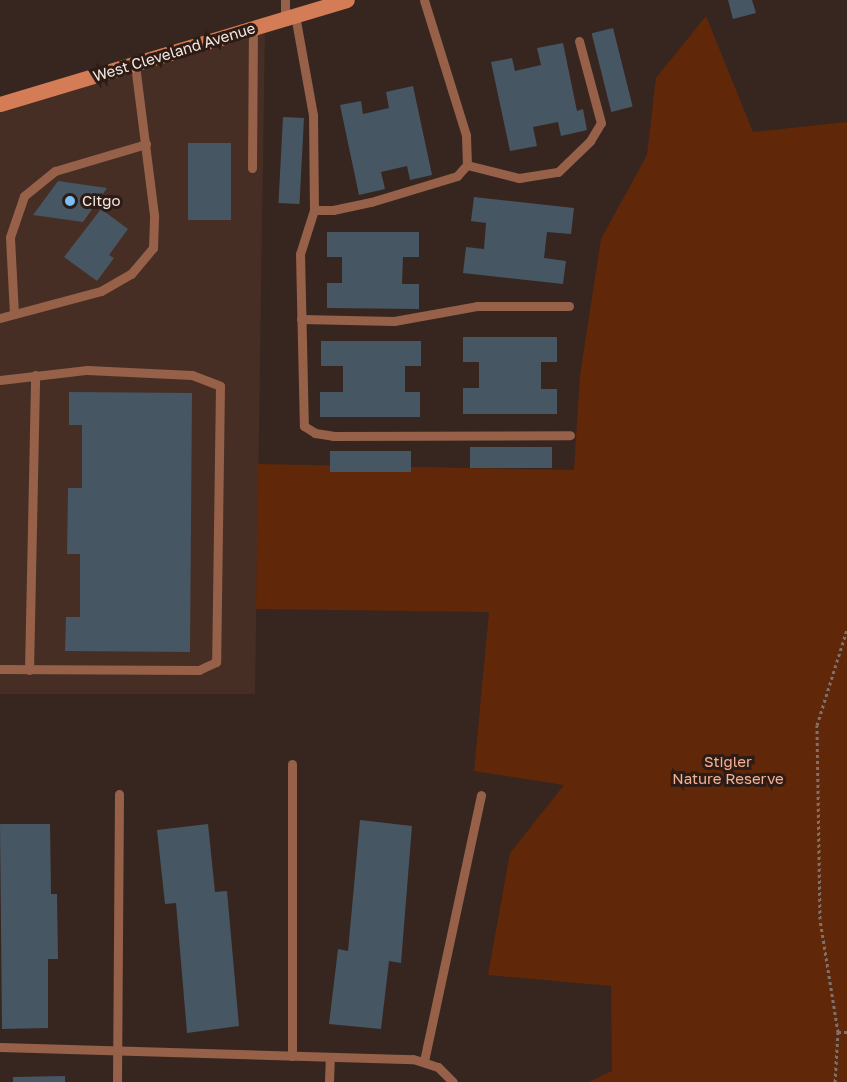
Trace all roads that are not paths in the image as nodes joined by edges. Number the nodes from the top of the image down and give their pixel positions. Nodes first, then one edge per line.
1 (285, 0) edge
2 (347, 0) edge
3 (424, 0) edge
4 (290, 17) junction
5 (253, 28) junction
6 (579, 41) dead end
7 (135, 65) junction
8 (0, 104) edge
9 (146, 144) junction
10 (467, 165) junction
11 (252, 168) dead end
12 (314, 210) junction
13 (569, 306) dead end
14 (14, 314) junction
15 (0, 318) edge
16 (301, 319) junction
17 (34, 375) junction
18 (0, 380) edge
19 (570, 435) dead end
20 (0, 669) edge
21 (29, 669) junction
22 (292, 764) dead end
23 (119, 794) dead end
24 (481, 795) dead end
25 (0, 1047) edge
26 (116, 1050) junction
27 (292, 1056) junction
28 (330, 1059) junction
29 (424, 1061) junction
30 (117, 1082) edge
31 (329, 1082) edge
32 (453, 1082) edge

1 - 4 lane
2 - 4 main road, West Cleveland Avenue
3 - 10 lane
4 - 5 main road, West Cleveland Avenue
4 - 12 lane
5 - 7 main road, West Cleveland Avenue
5 - 11 lane
6 - 10 lane
7 - 8 main road, West Cleveland Avenue
7 - 9 lane
9 - 14 lane
9 - 14 lane
10 - 12 lane
12 - 16 lane
13 - 16 lane
14 - 15 lane
16 - 19 lane
17 - 18 lane
17 - 21 lane
17 - 21 lane
20 - 21 lane
22 - 27 lane
23 - 26 lane
24 - 29 lane
25 - 26 lane
26 - 27 lane
26 - 30 lane
27 - 28 lane
28 - 29 lane
28 - 31 lane
29 - 32 lane

